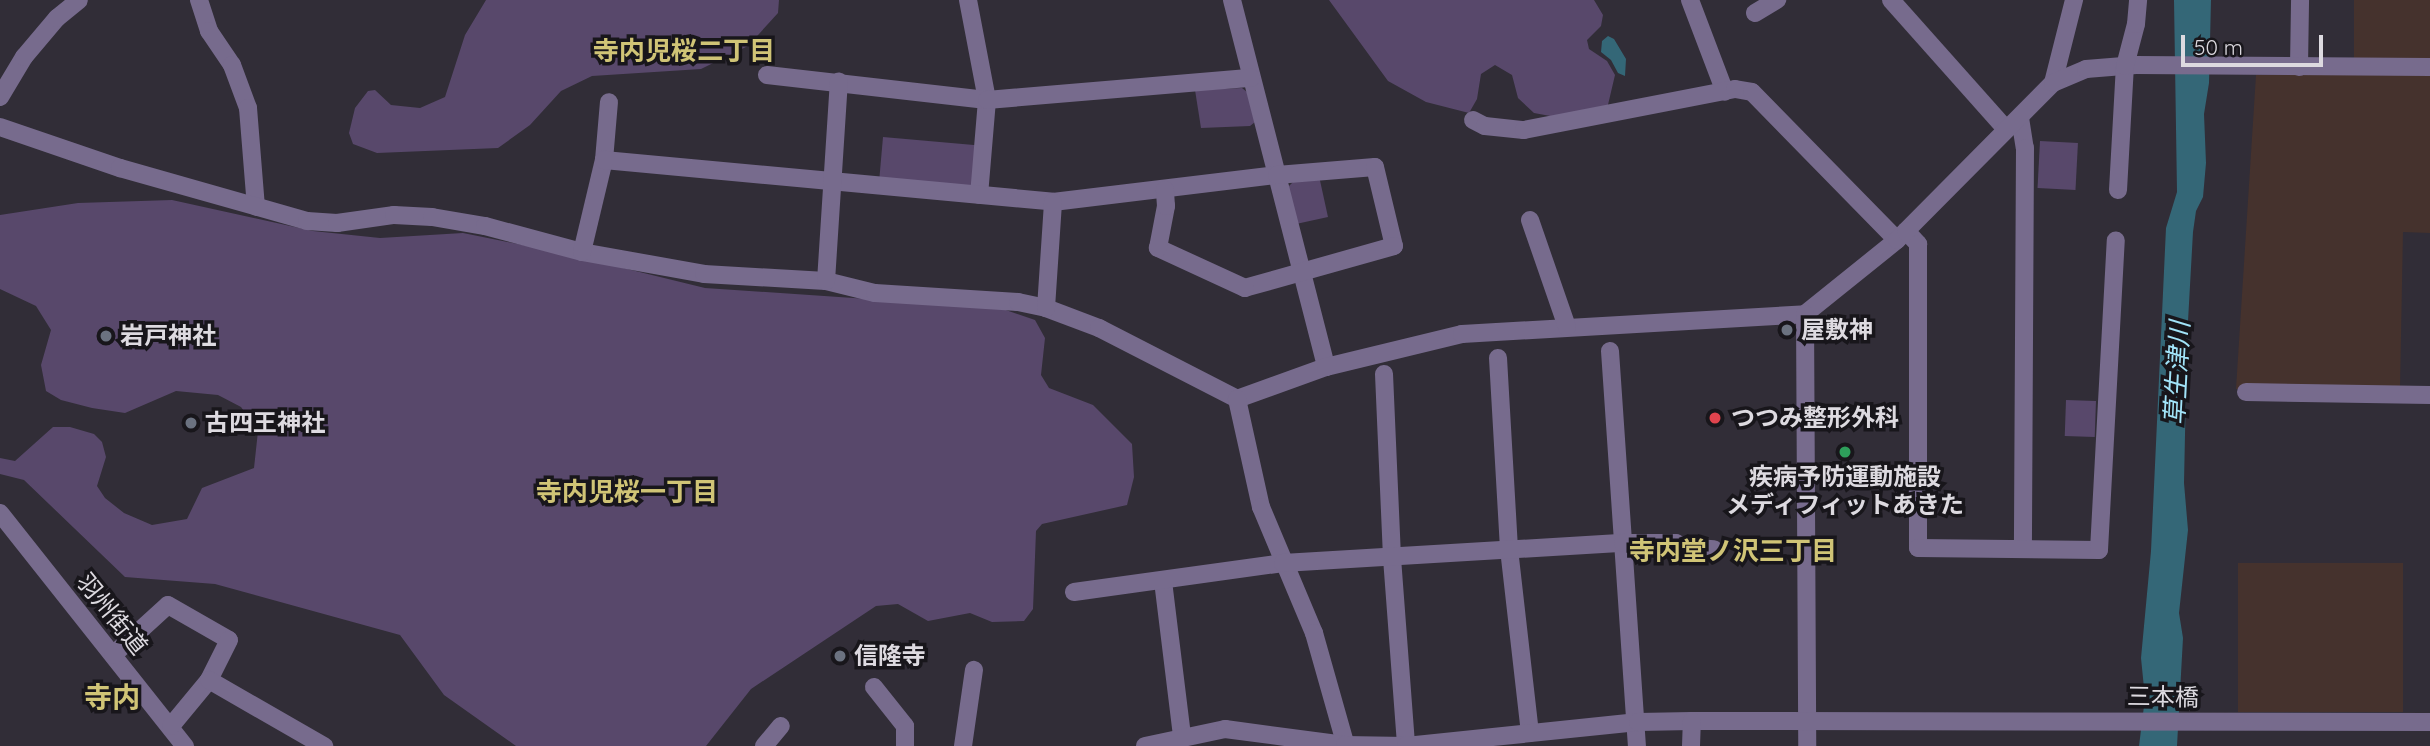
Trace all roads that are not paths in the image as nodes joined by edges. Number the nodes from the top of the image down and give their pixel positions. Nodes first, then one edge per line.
1 (79, 0) edge
2 (199, 0) edge
3 (968, 0) edge
4 (1233, 0) edge
5 (1690, 0) edge
6 (1777, 0) edge
7 (1891, 0) edge
8 (2074, 0) edge
9 (2138, 0) edge
10 (2300, 0) edge
11 (1755, 13) dead end
12 (2131, 66) junction
13 (2299, 67) junction
14 (2430, 67) edge
15 (767, 75) dead end
16 (1251, 78) junction
17 (839, 82) junction
18 (2053, 83) junction
19 (1725, 92) junction
20 (0, 97) edge
21 (987, 100) junction
22 (609, 102) dead end
23 (1473, 120) dead end
24 (2013, 124) junction
25 (0, 127) edge
26 (604, 160) junction
27 (1277, 175) junction
28 (834, 183) junction
29 (1165, 190) junction
30 (2118, 190) dead end
31 (979, 195) junction
32 (1053, 202) junction
33 (256, 207) junction
34 (1530, 220) dead end
35 (1902, 235) junction
36 (2116, 240) dead end
37 (582, 252) junction
38 (1300, 274) junction
39 (826, 281) junction
40 (1046, 308) junction
41 (1805, 314) junction
42 (1567, 327) junction
43 (1610, 351) dead end
44 (1498, 358) dead end
45 (1326, 367) junction
46 (1384, 374) dead end
47 (2246, 392) dead end
48 (2430, 395) edge
49 (1237, 399) junction
50 (0, 513) edge
51 (1623, 543) junction
52 (1509, 549) junction
53 (1714, 549) dead end
54 (2022, 550) junction
55 (1392, 558) junction
56 (1283, 563) junction
57 (1163, 581) junction
58 (1074, 592) dead end
59 (113, 655) junction
60 (974, 670) dead end
61 (209, 680) junction
62 (874, 687) dead end
63 (1807, 720) junction
64 (1692, 721) junction
65 (1637, 722) junction
66 (2430, 722) edge
67 (171, 726) junction
68 (781, 726) dead end
69 (1530, 733) junction
70 (1182, 736) junction
71 (1479, 743) edge
72 (185, 746) edge
73 (324, 746) edge
74 (764, 746) edge
75 (905, 746) edge
76 (963, 746) edge
77 (1144, 746) edge
78 (1345, 746) edge
79 (1406, 746) edge
80 (1637, 746) edge
81 (1692, 746) edge
82 (1807, 746) edge

1 - 20 street
2 - 33 street
3 - 21 street
4 - 16 street
5 - 19 street
6 - 11 street
7 - 24 street
8 - 18 street
9 - 12 street
10 - 13 street
12 - 13 street
12 - 18 street
12 - 30 street
13 - 14 street
15 - 17 street
16 - 21 street
16 - 27 street
17 - 21 street
17 - 28 street
18 - 24 street
19 - 23 street
19 - 35 street
21 - 31 street
22 - 26 street
24 - 35 street
24 - 54 street
25 - 33 street
26 - 28 street
26 - 37 street
27 - 29 street
27 - 38 street
27 - 38 street
28 - 31 street
28 - 39 street
29 - 32 street
29 - 38 street
31 - 32 street
32 - 40 street
33 - 37 street
34 - 42 street
35 - 41 street
35 - 54 street
36 - 54 street
37 - 39 street
38 - 45 street
39 - 40 street
40 - 49 street
41 - 42 street
41 - 63 street
42 - 45 street
43 - 51 street
44 - 52 street
45 - 49 street
46 - 55 street
47 - 48 street
49 - 56 street
50 - 59 street, 羽州街道
51 - 52 street
51 - 53 street
51 - 65 street
52 - 55 street
52 - 69 street
55 - 56 street
55 - 79 street
56 - 57 street
56 - 78 street
57 - 58 street
57 - 70 street
59 - 61 street
59 - 67 street, 羽州街道
60 - 76 street
61 - 67 street
61 - 73 street
62 - 75 street
63 - 64 street, 三本橋
63 - 66 street, 三本橋
63 - 82 street
64 - 65 street, 三本橋
64 - 81 street
65 - 69 street, 三本橋
65 - 80 street
67 - 72 street, 羽州街道
68 - 74 street
69 - 71 street, 三本橋
70 - 77 street, 三本橋
70 - 78 street, 三本橋
71 - 79 street, 三本橋
78 - 79 street, 三本橋

